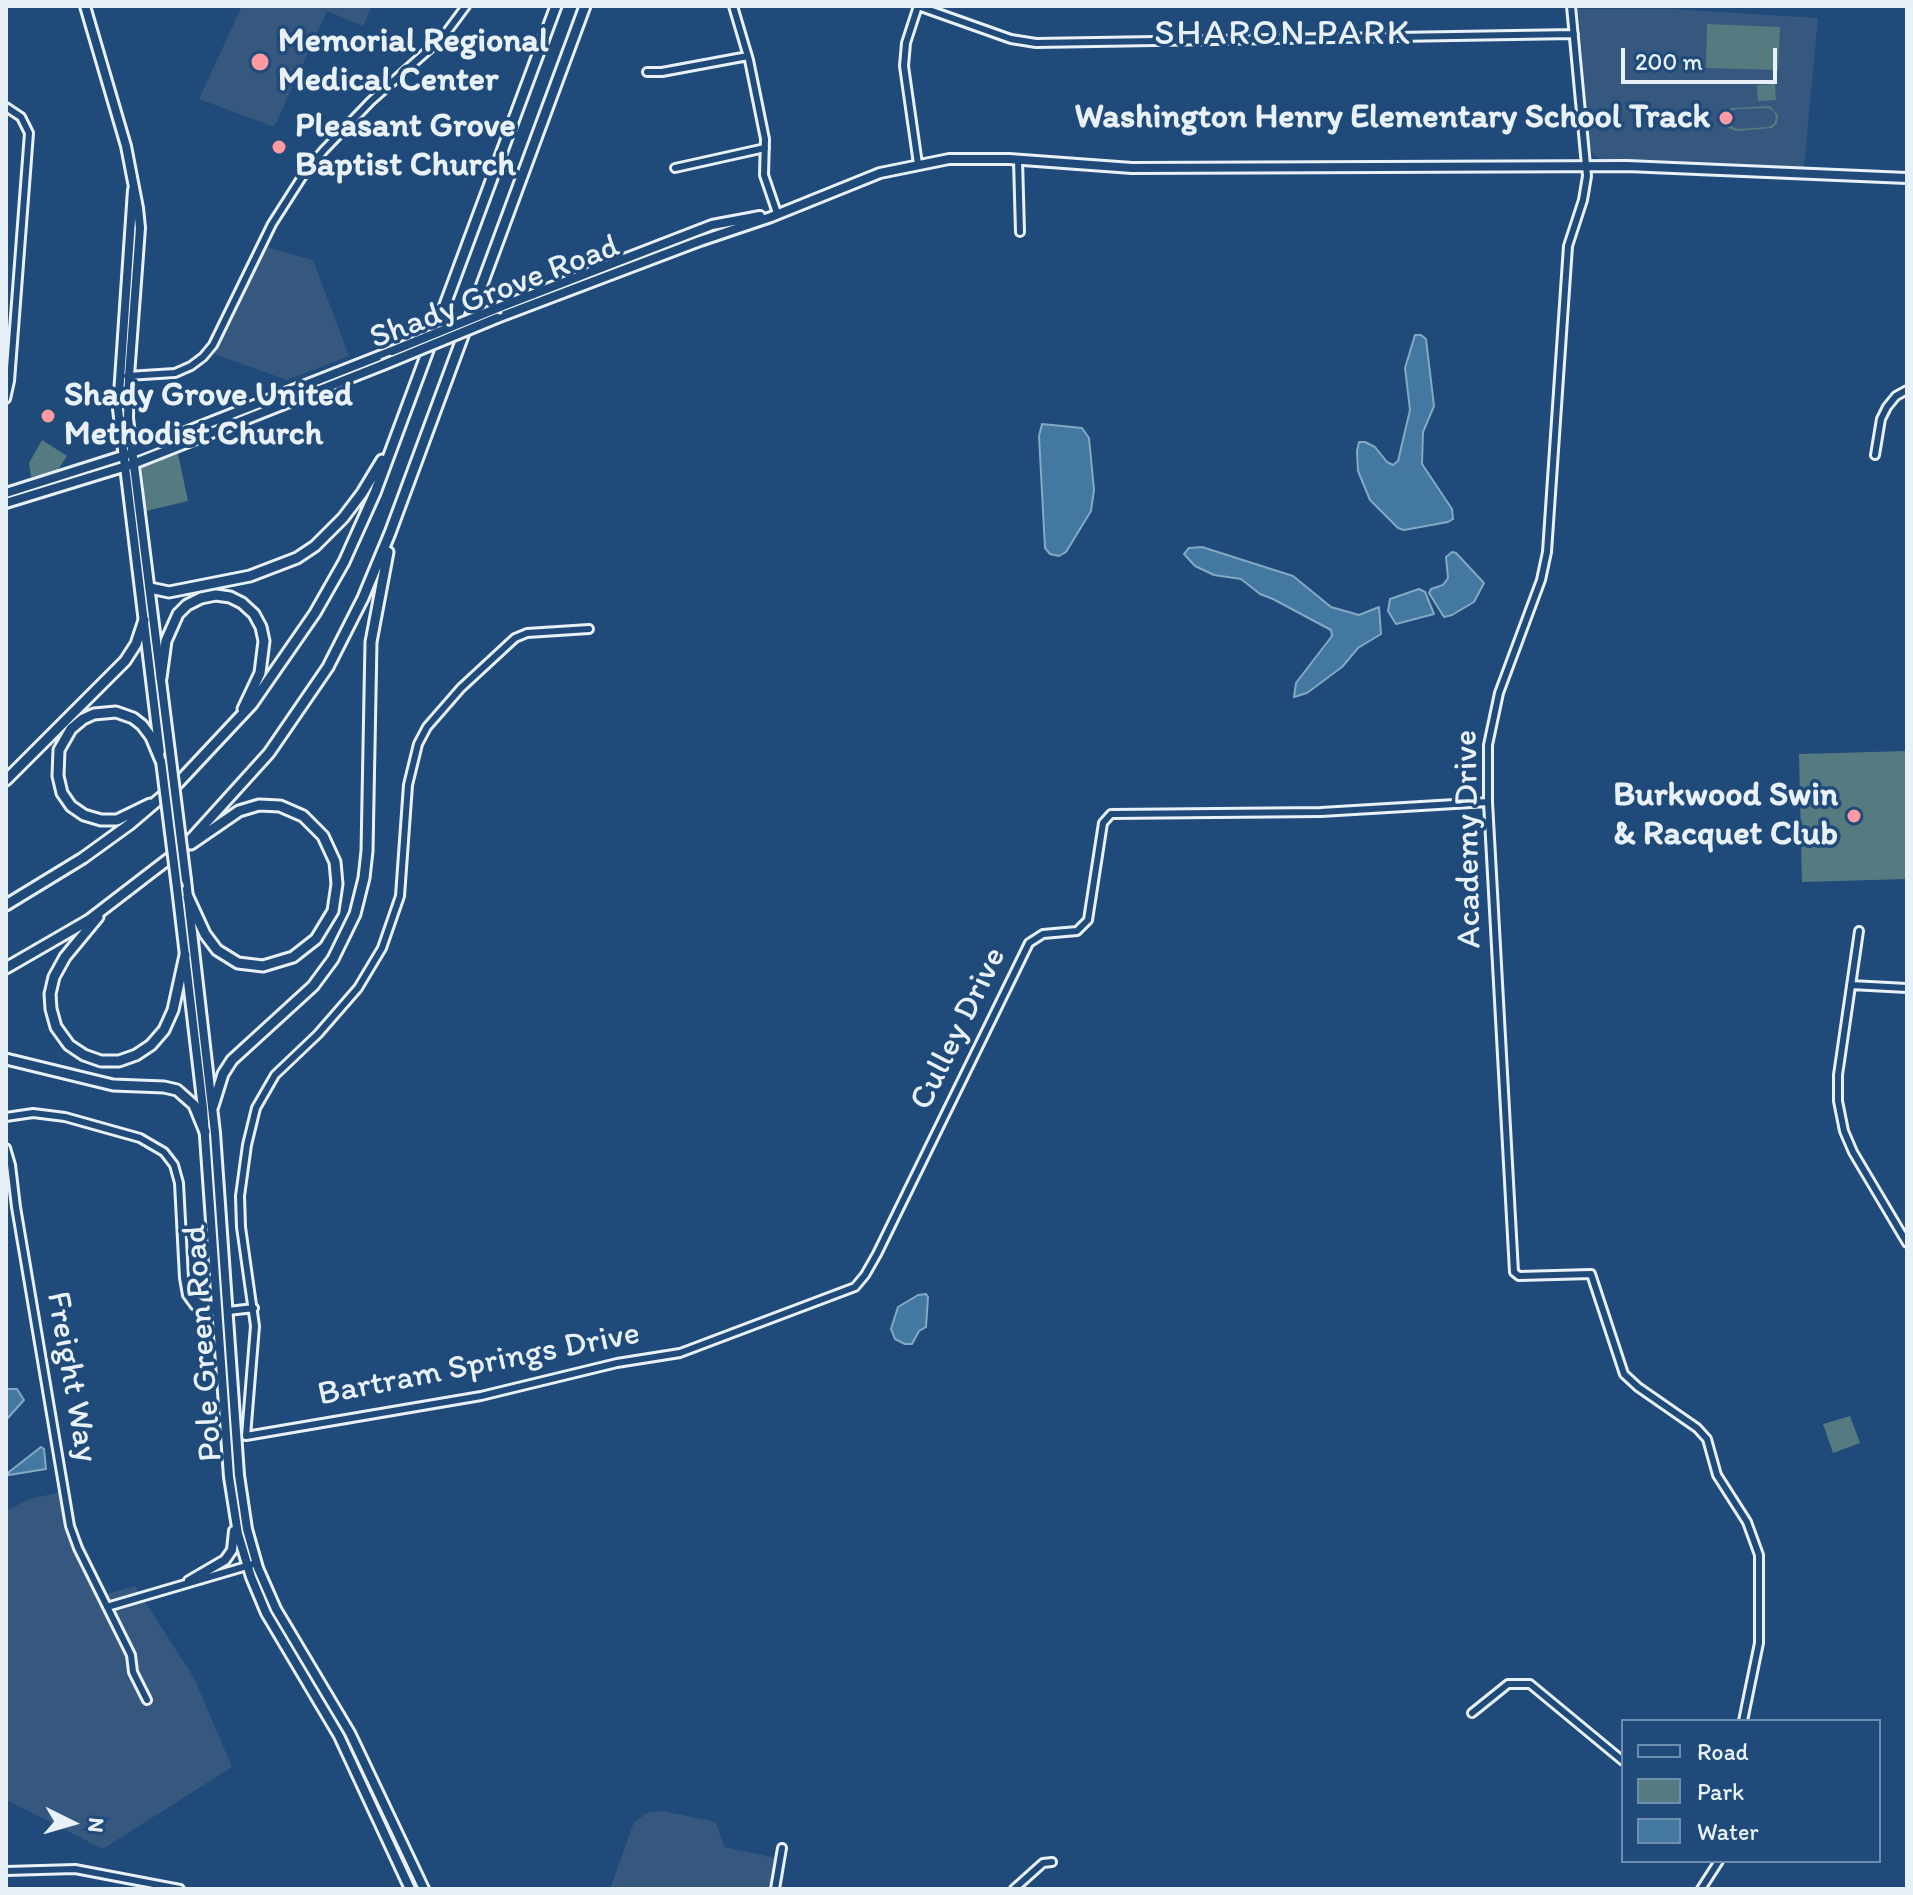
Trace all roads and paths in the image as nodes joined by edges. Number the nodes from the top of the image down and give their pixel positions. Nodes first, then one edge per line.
1 (85, 6) edge
2 (466, 6) edge
3 (556, 6) edge
4 (585, 6) edge
5 (733, 6) edge
6 (918, 6) edge
7 (1571, 6) edge
8 (1574, 34) junction
9 (748, 56) junction
10 (647, 72) dead end
11 (6, 107) edge
12 (765, 148) junction
13 (1018, 160) junction
14 (918, 164) junction
15 (1587, 166) junction
16 (675, 168) dead end
17 (1907, 178) edge
18 (777, 213) junction
19 (1020, 232) dead end
20 (590, 272) junction
21 (594, 282) junction
22 (124, 376) junction
23 (1907, 390) edge
24 (6, 399) edge
25 (395, 440) junction
26 (127, 455) junction
27 (1875, 455) dead end
28 (128, 466) junction
29 (6, 493) edge
30 (6, 503) edge
31 (393, 526) junction
32 (150, 588) junction
33 (144, 620) junction
34 (589, 629) dead end
35 (161, 678) junction
36 (236, 722) junction
37 (161, 761) junction
38 (6, 780) edge
39 (157, 801) junction
40 (1488, 802) junction
41 (184, 847) junction
42 (188, 897) junction
43 (6, 905) edge
44 (105, 908) junction
45 (1859, 931) dead end
46 (185, 955) junction
47 (6, 968) edge
48 (1851, 985) junction
49 (1907, 988) edge
50 (6, 1059) edge
51 (213, 1106) junction
52 (6, 1117) edge
53 (205, 1132) junction
54 (6, 1148) edge
55 (1907, 1243) edge
56 (220, 1307) junction
57 (254, 1308) junction
58 (719, 1338) joint
59 (234, 1514) junction
60 (252, 1564) junction
61 (189, 1581) junction
62 (107, 1607) junction
63 (147, 1700) dead end
64 (1472, 1713) dead end
65 (1743, 1719) edge
66 (1621, 1759) edge
67 (782, 1848) dead end
68 (1052, 1862) dead end
69 (1718, 1863) edge
70 (6, 1871) edge
71 (180, 1889) edge
72 (410, 1889) edge
73 (424, 1889) edge
74 (775, 1889) edge
75 (1014, 1889) edge
76 (1701, 1889) edge

1 - 22 main road
2 - 22 street
3 - 25 highway
4 - 31 highway
5 - 9 street
6 - 8 street
6 - 14 street
7 - 8 street, Academy Drive
8 - 15 street, Academy Drive
9 - 10 street
9 - 12 street
11 - 24 street
12 - 16 street
12 - 18 street
13 - 14 main road, Shady Grove Road
13 - 15 main road, Shady Grove Road
13 - 19 street
14 - 18 main road, Shady Grove Road
15 - 17 main road, Shady Grove Road
15 - 40 street, Academy Drive
18 - 20 main road, Shady Grove Road
18 - 21 main road, Shady Grove Road
20 - 21 main road
20 - 26 main road, Shady Grove Road, bridge
21 - 28 main road, Shady Grove Road, bridge
22 - 26 main road
23 - 27 street
25 - 32 highway
25 - 36 highway
26 - 28 main road
26 - 29 main road, Shady Grove Road
28 - 30 main road, Shady Grove Road
28 - 32 main road, Pole Green Road
28 - 33 main road, Pole Green Road
31 - 41 highway
31 - 51 highway
32 - 35 main road, Pole Green Road
33 - 37 main road, Pole Green Road
33 - 38 highway
34 - 57 street
35 - 36 highway
35 - 42 main road, Pole Green Road, bridge
36 - 39 highway
37 - 39 highway
37 - 46 main road, Pole Green Road, bridge
39 - 43 highway
40 - 58 street, Culley Drive
40 - 65 street, Academy Drive
41 - 42 highway
41 - 44 highway
42 - 51 main road, Pole Green Road
44 - 46 highway
44 - 47 highway
45 - 48 street
46 - 53 main road, Pole Green Road
48 - 49 street
48 - 55 street
50 - 53 highway
51 - 56 main road, Pole Green Road
52 - 56 street
53 - 56 main road, Pole Green Road
54 - 62 street, Freight Way
56 - 57 street
56 - 59 main road, Pole Green Road
56 - 60 main road, Pole Green Road
57 - 58 street, Bartram Springs Drive
59 - 60 main road, Pole Green Road
59 - 61 main road
60 - 61 street
60 - 72 main road, Pole Green Road
60 - 73 main road, Pole Green Road
61 - 62 street
62 - 63 street, Freight Way
64 - 66 street
67 - 74 street
68 - 75 street
69 - 76 street
70 - 71 street

